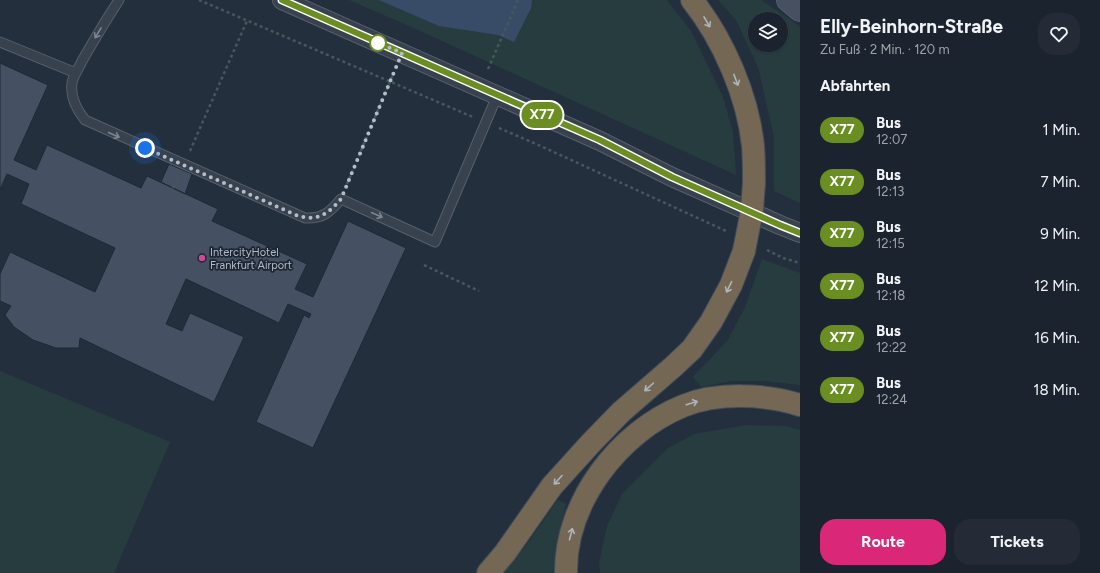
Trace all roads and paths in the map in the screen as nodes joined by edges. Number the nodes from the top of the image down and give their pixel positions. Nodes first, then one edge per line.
1 (119, 0) edge
2 (282, 0) edge
3 (518, 0) edge
4 (692, 0) edge
5 (788, 0) edge
6 (800, 10) edge
7 (247, 21) dead end
8 (0, 42) edge
9 (402, 53) junction
10 (76, 73) junction
11 (480, 88) junction
12 (497, 96) junction
13 (184, 165) junction
14 (173, 188) dead end
15 (341, 199) junction
16 (800, 233) edge
17 (424, 265) dead end
18 (479, 291) dead end
19 (800, 405) edge
20 (488, 573) edge
21 (566, 573) edge

1 -> 10 lane
2 - 9 street
3 - 11 path
4 -> 20 highway, bridge
5 - 6 street
7 - 13 path
8 - 10 lane
9 - 11 street
9 - 15 path
10 -> 13 lane
11 - 12 street
15 -> 12 lane
12 - 16 street
13 - 14 path
13 - 15 lane
17 - 18 path
21 -> 19 highway

